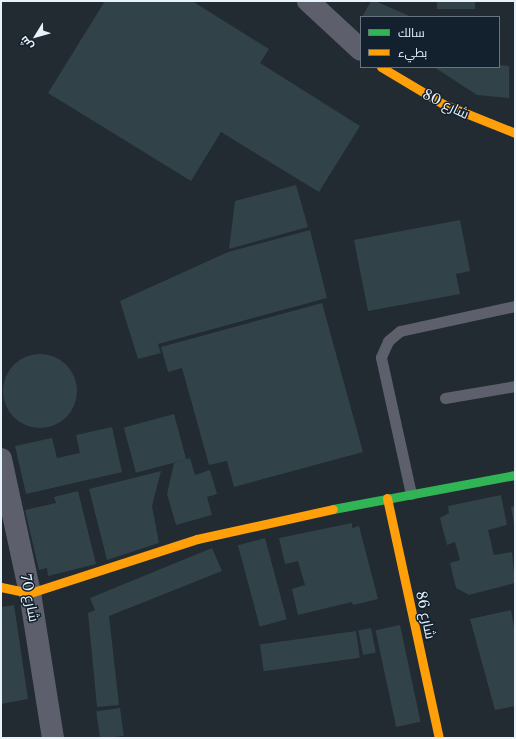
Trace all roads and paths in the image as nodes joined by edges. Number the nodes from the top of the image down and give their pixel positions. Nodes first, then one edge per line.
1 (308, 1) edge
2 (360, 49) edge
3 (384, 68) edge
4 (515, 133) edge
5 (515, 306) edge
6 (515, 386) edge
7 (445, 398) dead end
8 (1, 459) edge
9 (515, 475) edge
10 (411, 494) junction
11 (387, 498) junction
12 (1, 587) edge
13 (30, 593) junction
14 (53, 738) edge
15 (438, 738) edge

1 - 2 street
3 - 4 street, شارع 80
5 - 10 lane
6 - 7 lane
8 - 13 street, شارع 70
9 - 10 street
10 - 11 street
11 - 13 street
11 - 15 street, شارع 86
12 - 13 street
13 - 14 street, شارع 70

